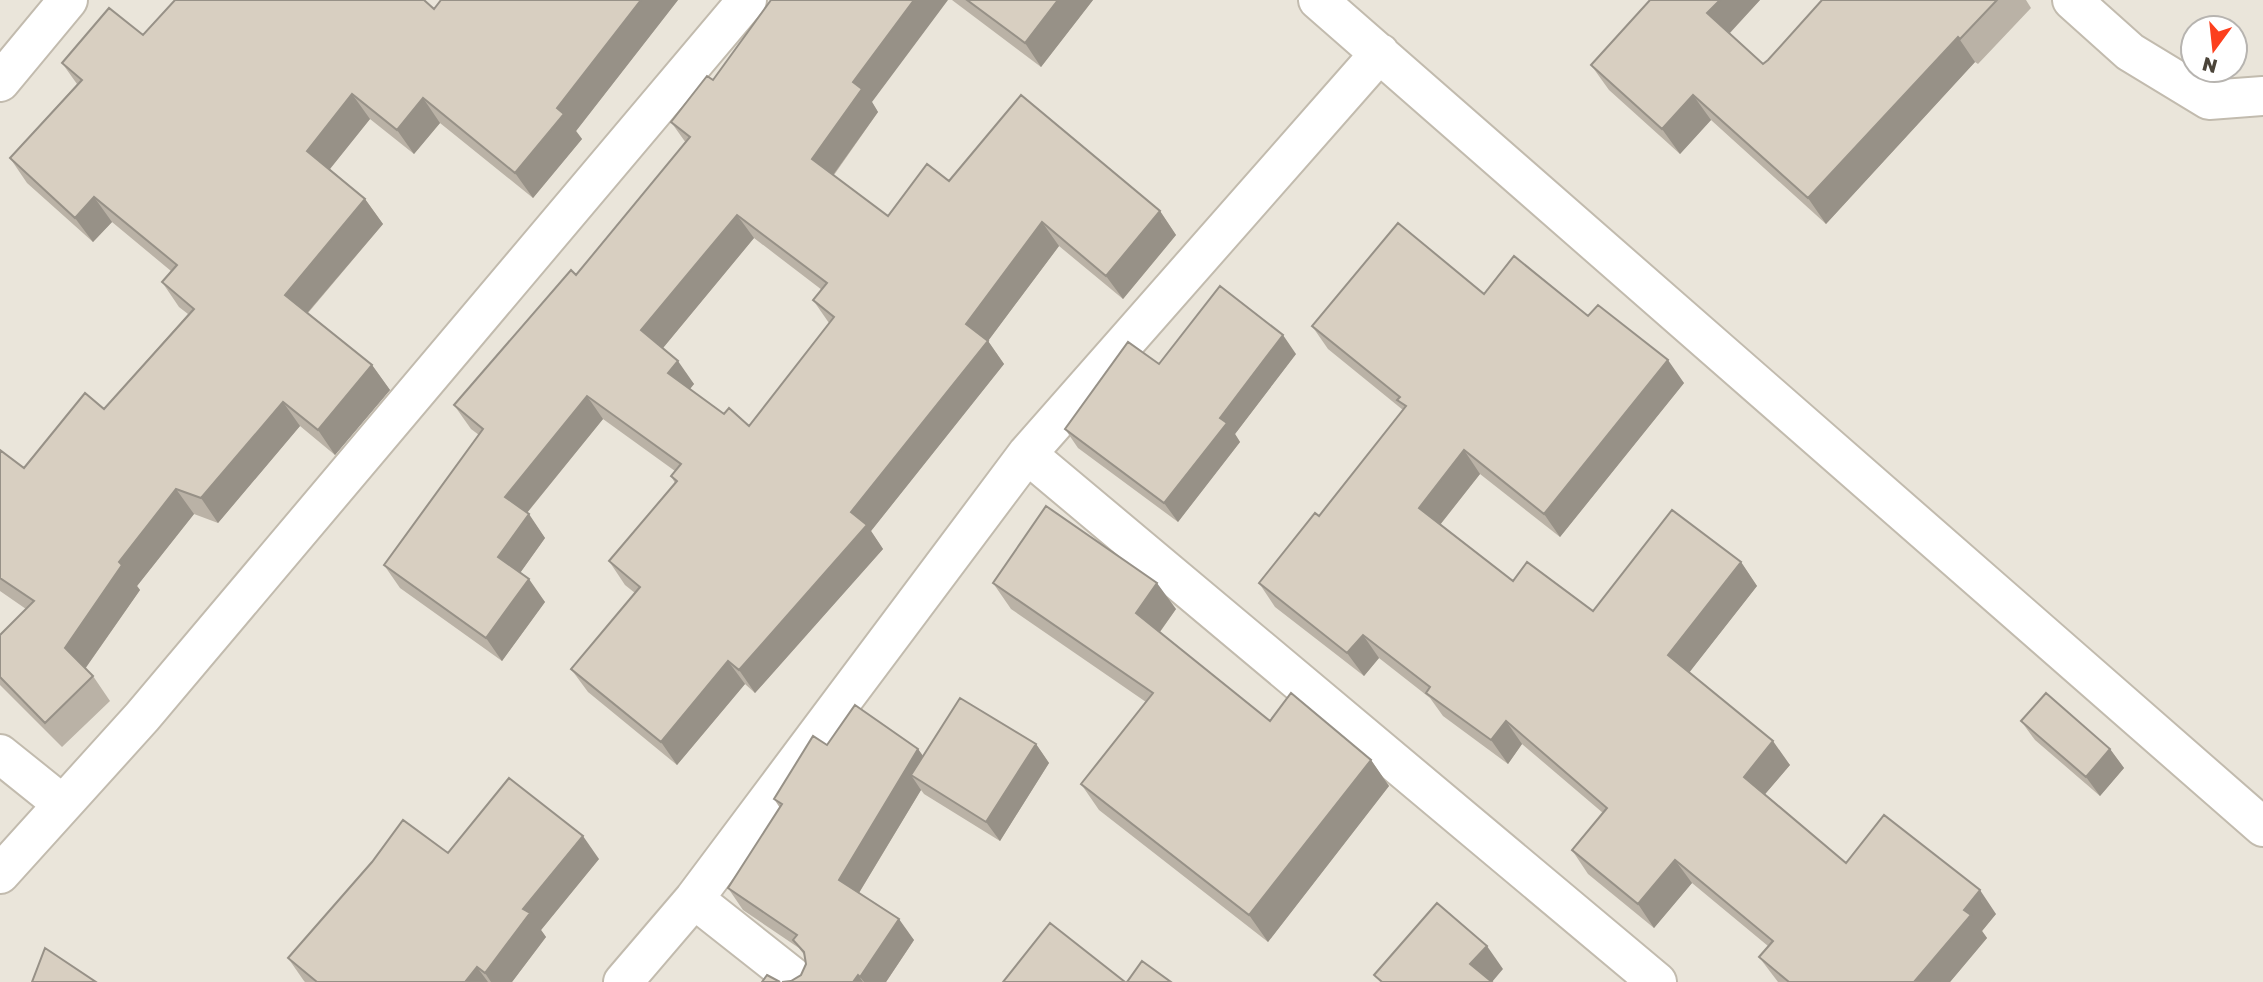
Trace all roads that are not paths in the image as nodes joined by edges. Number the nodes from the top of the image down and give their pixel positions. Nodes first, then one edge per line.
1 (68, 0) edge
2 (747, 0) edge
3 (1318, 0) edge
4 (2072, 0) edge
5 (1380, 53) junction
6 (0, 82) edge
7 (2263, 96) edge
8 (1027, 454) junction
9 (0, 754) edge
10 (61, 803) junction
11 (2263, 827) edge
12 (0, 874) edge
13 (694, 899) junction
14 (624, 982) edge
15 (799, 982) edge
16 (1657, 982) edge

1 - 6 street
2 - 10 street
3 - 5 street
4 - 7 street
5 - 8 street
5 - 11 street
8 - 13 street
8 - 16 street
9 - 10 street
10 - 12 street
13 - 14 street
13 - 15 street

